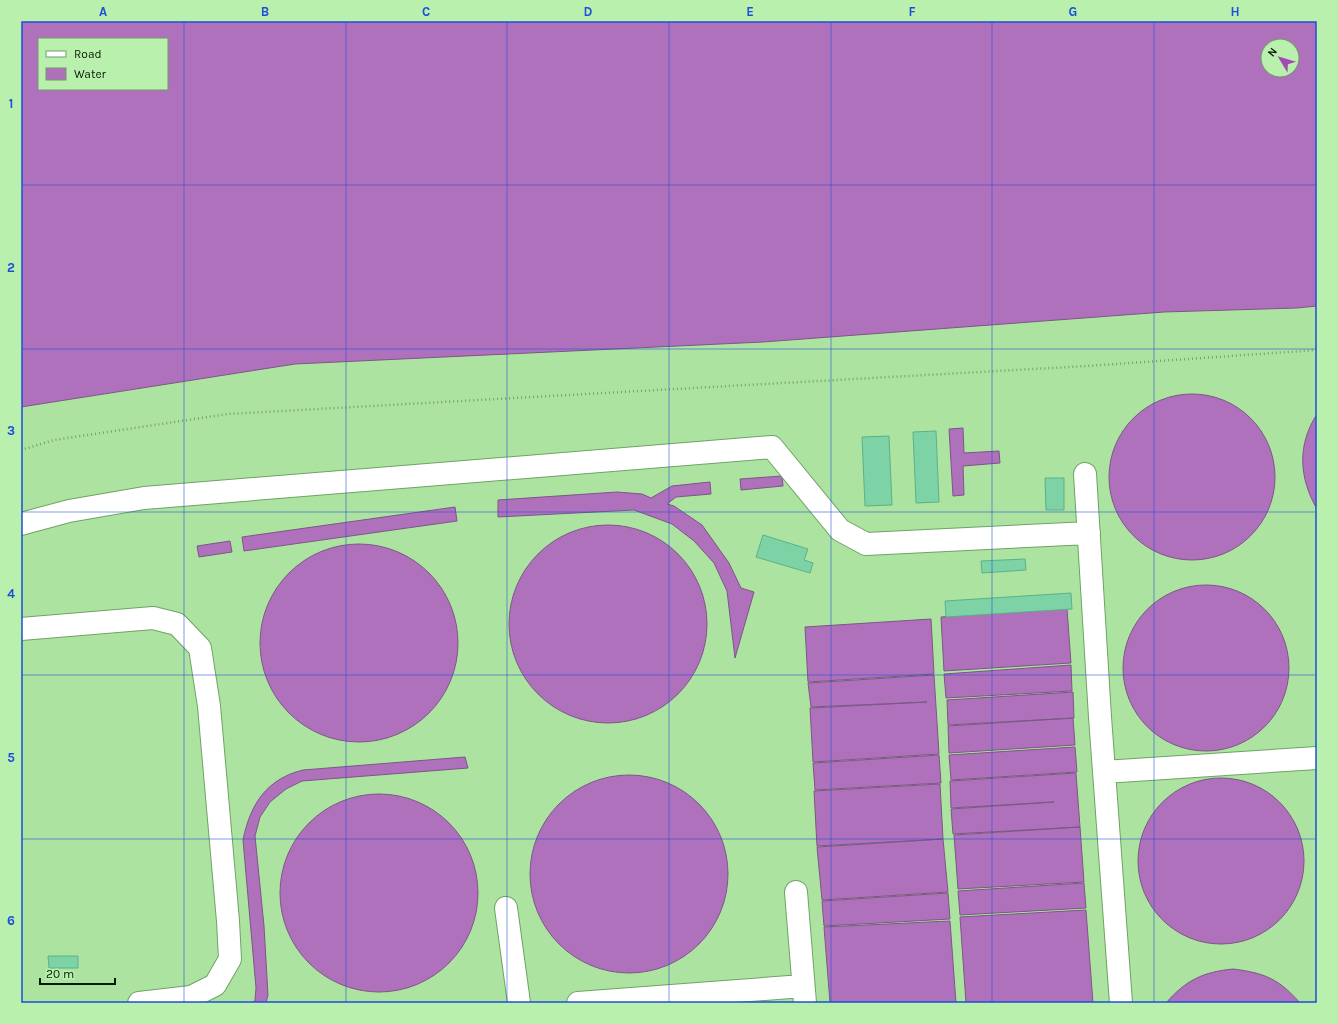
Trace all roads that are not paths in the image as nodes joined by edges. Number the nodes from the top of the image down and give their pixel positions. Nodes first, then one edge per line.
1 (1085, 474) dead end
2 (21, 524) edge
3 (1089, 533) junction
4 (21, 629) edge
5 (1317, 758) edge
6 (1104, 772) junction
7 (796, 892) dead end
8 (506, 908) dead end
9 (804, 995) edge
10 (139, 1003) edge
11 (518, 1003) edge
12 (578, 1003) edge
13 (1121, 1003) edge

1 - 3 lane
2 - 3 lane
3 - 6 lane
4 - 10 lane
5 - 6 lane
6 - 13 lane
7 - 9 lane
8 - 11 lane
9 - 12 lane

